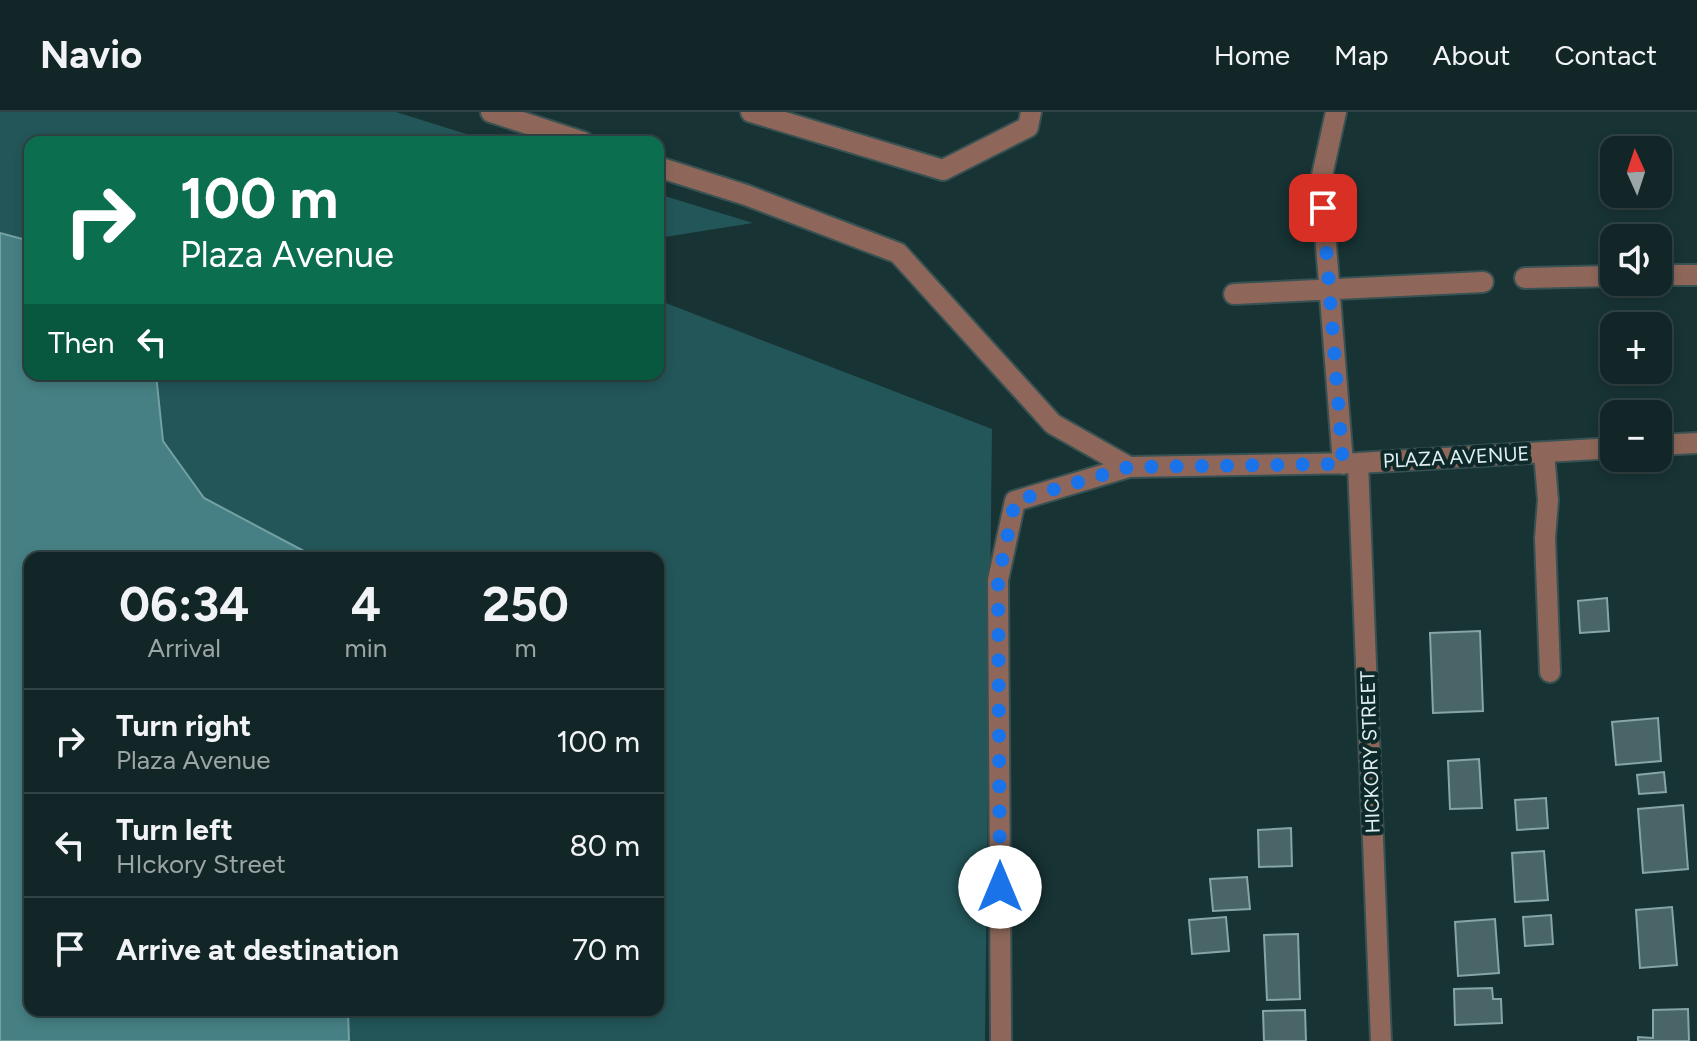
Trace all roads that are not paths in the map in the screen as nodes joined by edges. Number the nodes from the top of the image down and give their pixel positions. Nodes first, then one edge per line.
1 (491, 112) edge
2 (751, 112) edge
3 (1031, 112) edge
4 (1336, 112) edge
5 (565, 136) edge
6 (664, 169) edge
7 (1672, 275) edge
8 (1697, 275) edge
9 (1600, 276) edge
10 (1525, 278) dead end
11 (1483, 282) dead end
12 (1329, 290) junction
13 (1234, 294) dead end
14 (1697, 443) edge
15 (1672, 444) edge
16 (1600, 449) edge
17 (1544, 452) junction
18 (1350, 464) junction
19 (1129, 467) junction
20 (1550, 672) dead end
21 (1001, 1041) edge
22 (1381, 1041) edge

1 - 5 street
2 - 3 street
4 - 12 street
6 - 19 street
7 - 8 street
9 - 10 street
11 - 12 street
12 - 13 street
12 - 18 street
14 - 15 street
16 - 17 street, PLAZA AVENUE
17 - 18 street, PLAZA AVENUE
17 - 20 street
18 - 19 street, PLAZA AVENUE
18 - 22 street, HICKORY STREET
19 - 21 street, PLAZA AVENUE

